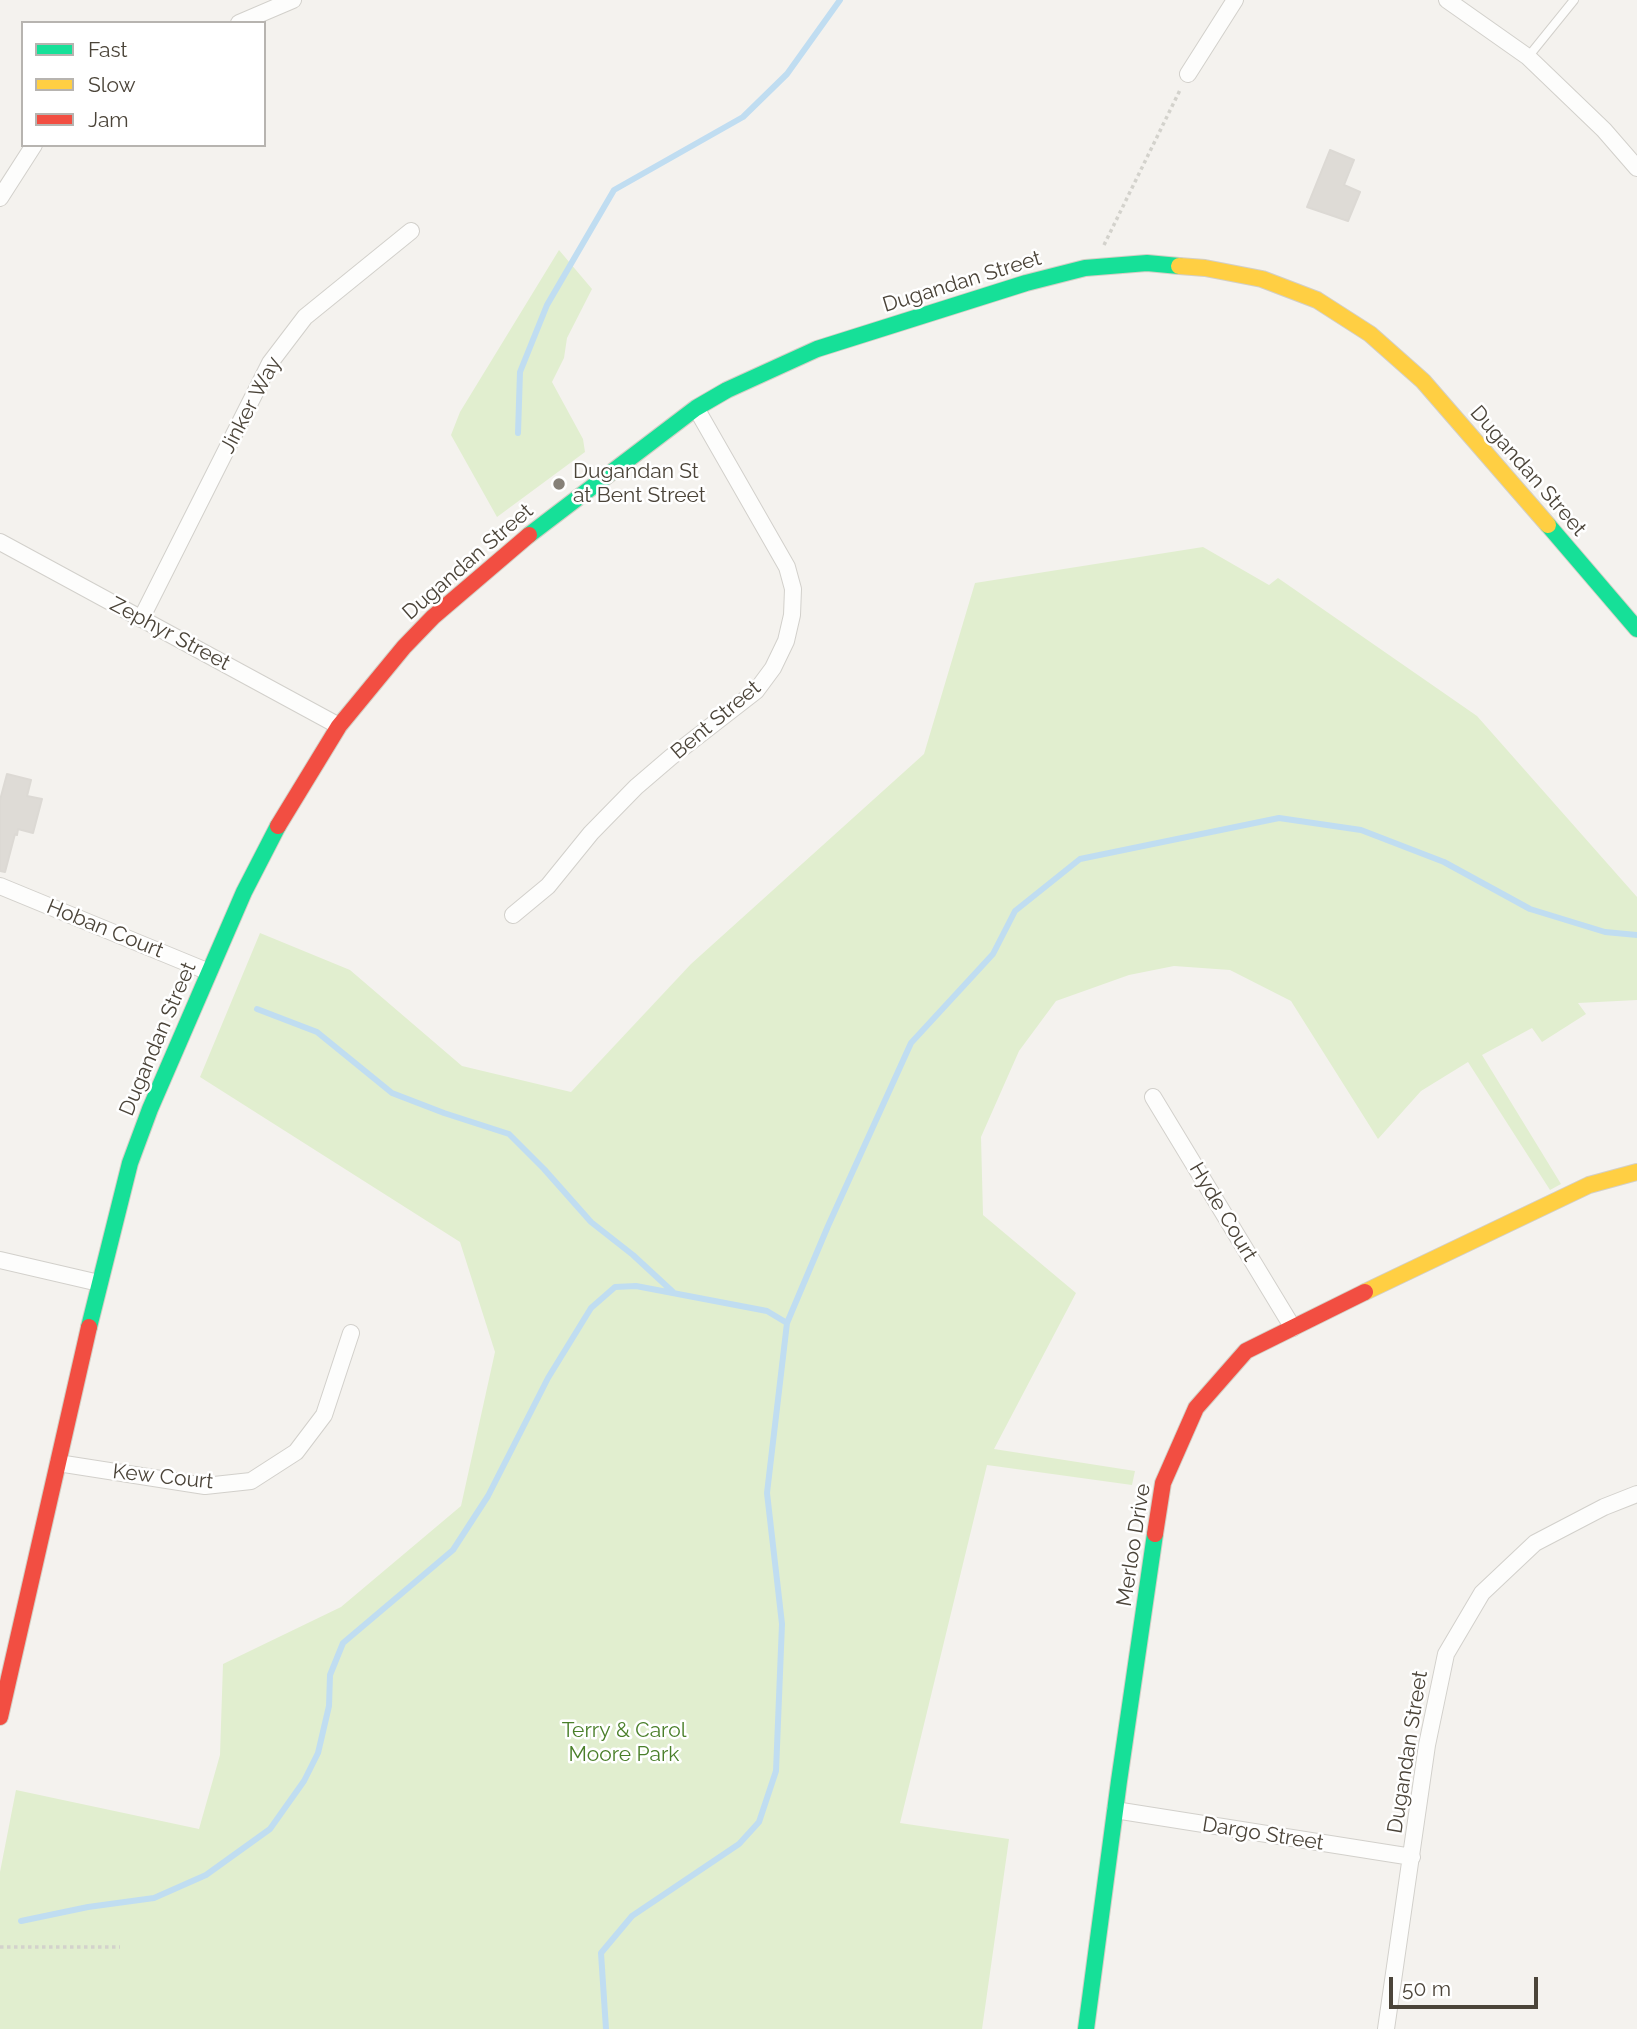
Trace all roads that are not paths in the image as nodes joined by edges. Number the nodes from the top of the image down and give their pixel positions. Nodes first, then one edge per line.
1 (293, 0) edge
2 (1235, 0) edge
3 (1447, 0) edge
4 (1574, 0) edge
5 (244, 21) edge
6 (1528, 57) junction
7 (1188, 74) road end
8 (33, 147) edge
9 (1637, 168) edge
10 (0, 198) edge
11 (411, 231) dead end
12 (696, 408) junction
13 (0, 542) edge
14 (141, 618) junction
15 (1637, 629) edge
16 (339, 726) junction
17 (0, 886) edge
18 (513, 915) dead end
19 (209, 972) junction
20 (1153, 1097) dead end
21 (1637, 1172) edge
22 (0, 1260) edge
23 (99, 1283) junction
24 (1293, 1328) junction
25 (351, 1333) dead end
26 (58, 1463) junction
27 (1637, 1494) edge
28 (0, 1717) edge
29 (1115, 1810) junction
30 (1412, 1857) junction
31 (1086, 2029) edge
32 (1386, 2029) edge

1 - 5 street
2 - 7 street
3 - 6 street
4 - 6 lane
6 - 9 street
8 - 10 street
11 - 14 street, Jinker Way
12 - 15 street, Dugandan Street
12 - 16 street, Dugandan Street
12 - 18 street, Bent Street
13 - 14 street, Zephyr Street
14 - 16 street, Zephyr Street
16 - 19 street, Dugandan Street
17 - 19 street, Hoban Court
19 - 23 street, Dugandan Street
20 - 24 street, Hyde Court
21 - 24 street, Merloo Drive
22 - 23 street
23 - 26 street, Dugandan Street
24 - 29 street, Merloo Drive
25 - 26 street, Kew Court
26 - 28 street, Dugandan Street
27 - 30 street, Dugandan Street
29 - 30 street, Dargo Street
29 - 31 street, Merloo Drive
30 - 32 street, Dugandan Street

